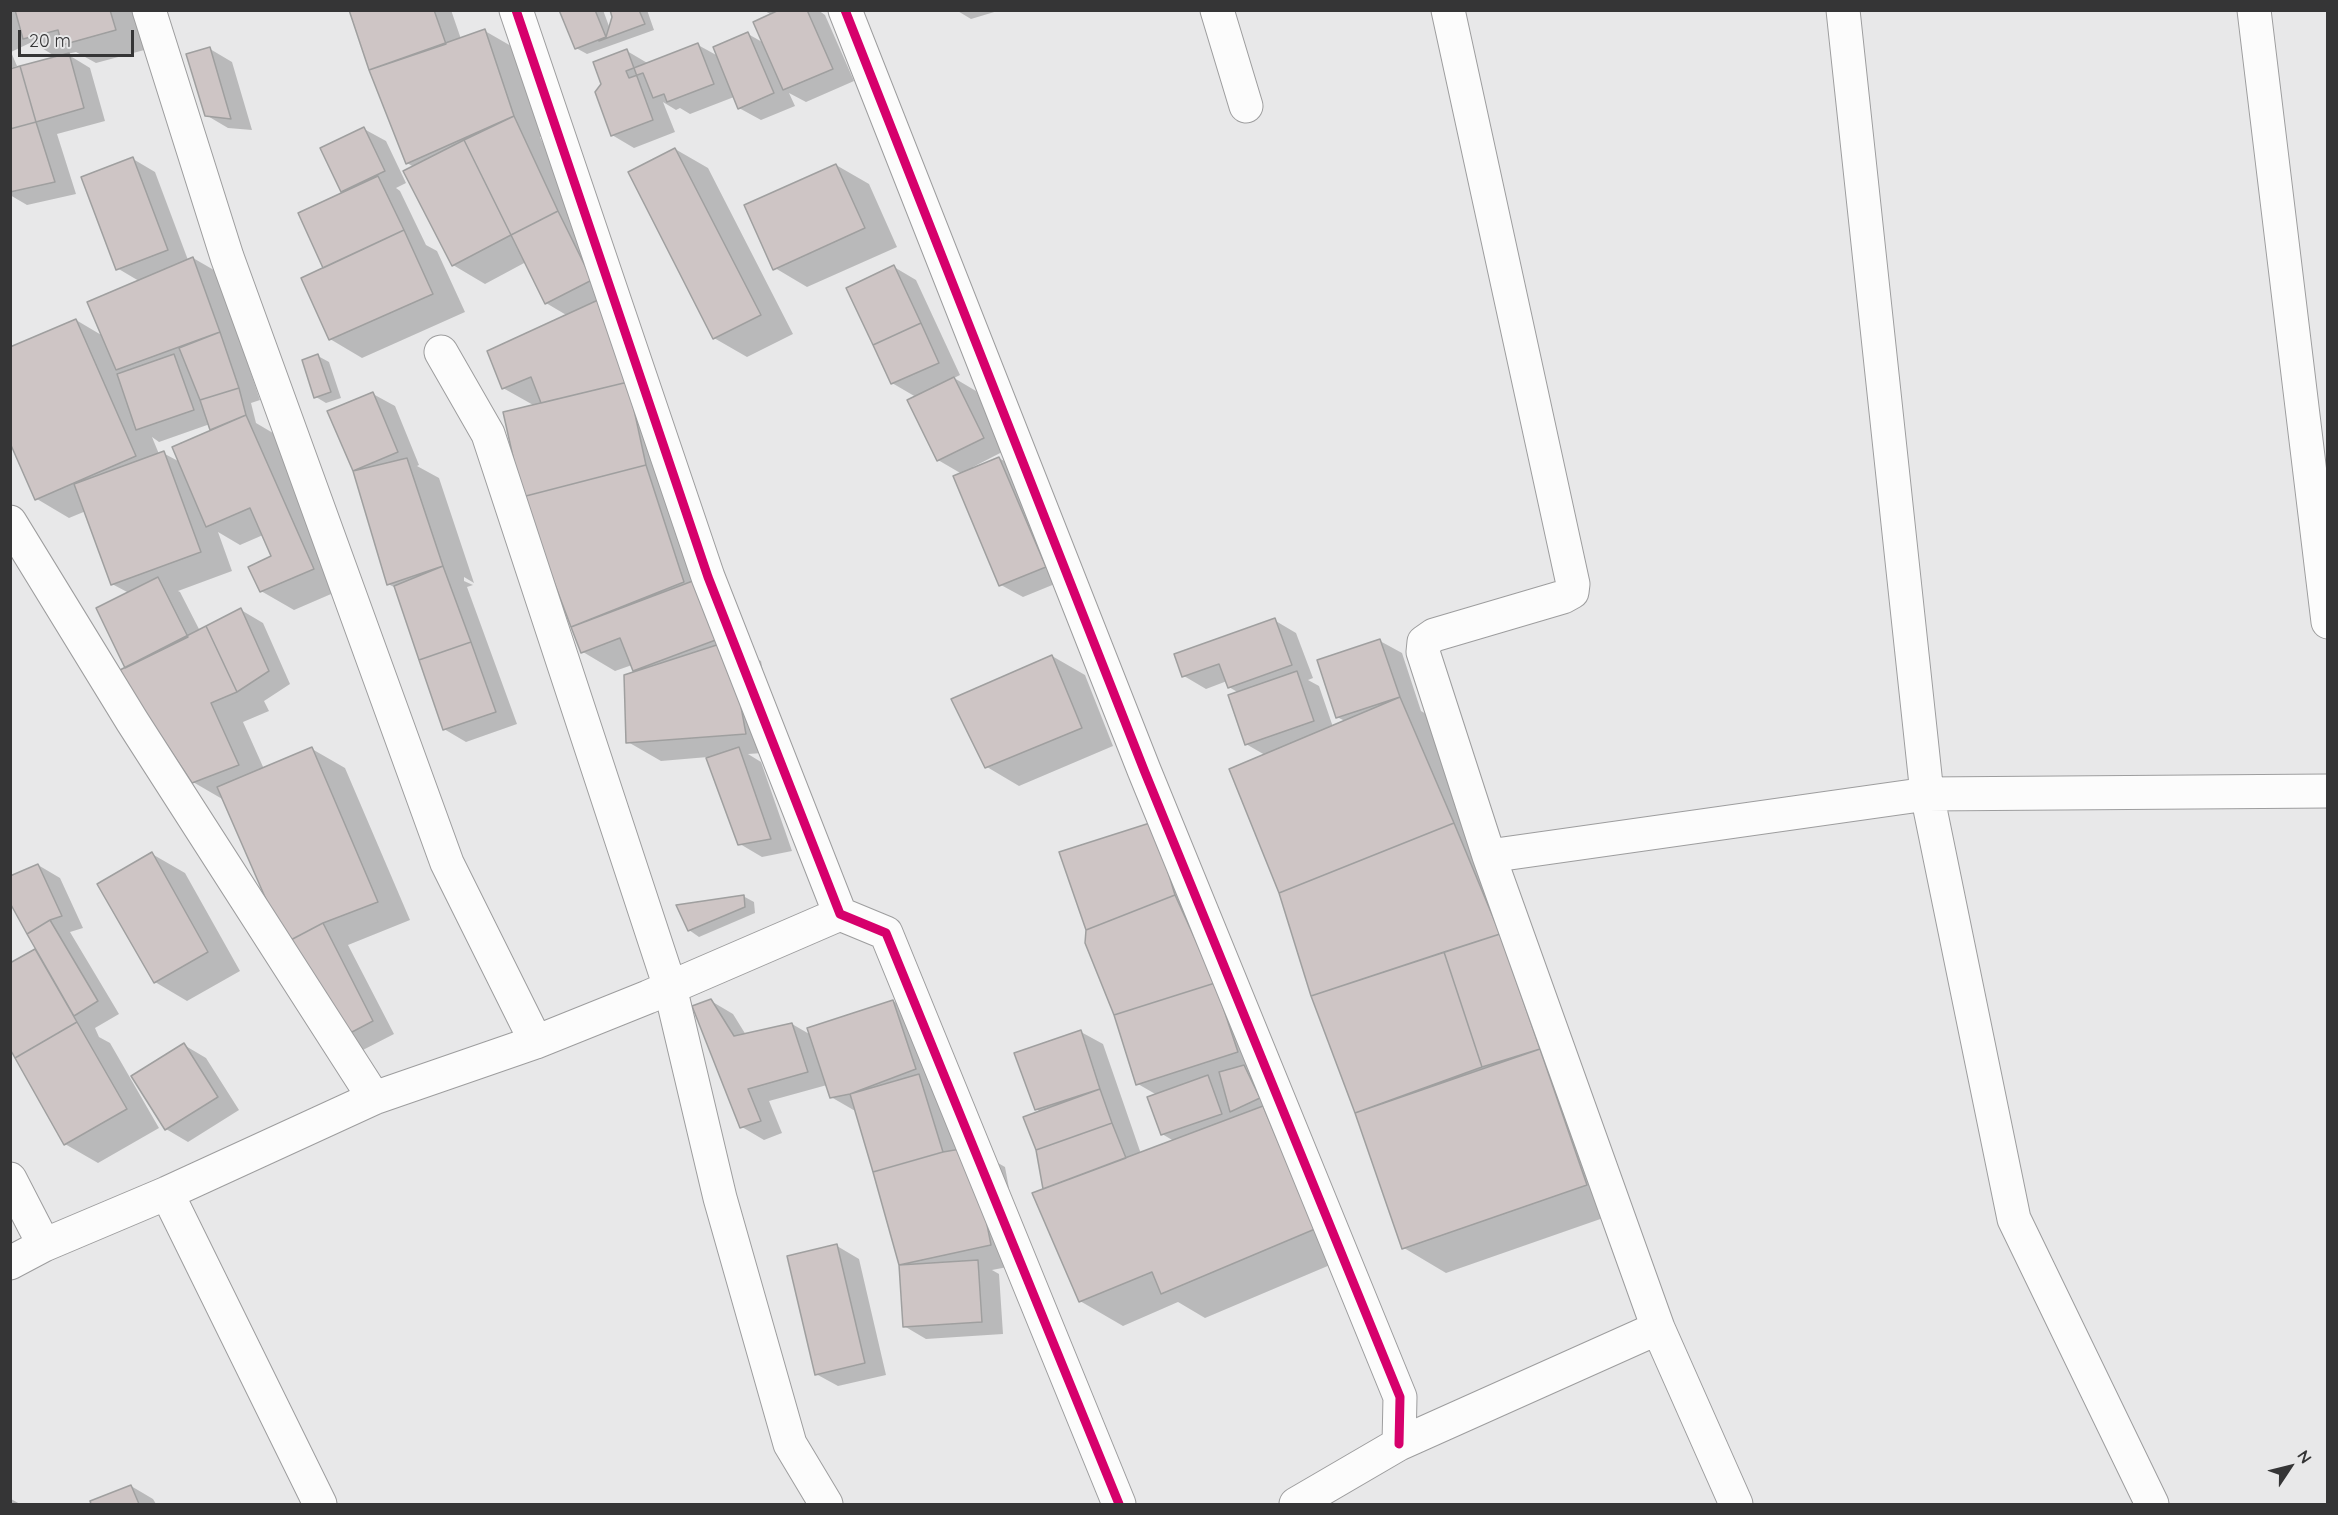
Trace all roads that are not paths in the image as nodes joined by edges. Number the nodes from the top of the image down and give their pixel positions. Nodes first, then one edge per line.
1 (149, 10) edge
2 (516, 10) edge
3 (845, 10) edge
4 (1216, 10) edge
5 (1448, 10) edge
6 (1843, 10) edge
7 (2254, 10) edge
8 (1246, 106) dead end
9 (441, 352) dead end
10 (10, 522) edge
11 (2328, 622) edge
12 (2328, 791) edge
13 (1927, 794) junction
14 (1489, 856) junction
15 (840, 914) junction
16 (670, 987) junction
17 (536, 1042) junction
18 (374, 1098) junction
19 (10, 1179) edge
20 (167, 1194) junction
21 (44, 1245) junction
22 (10, 1263) edge
23 (1659, 1328) junction
24 (1399, 1444) junction
25 (1308, 1502) edge
26 (320, 1504) edge
27 (825, 1504) edge
28 (1119, 1504) edge
29 (1736, 1504) edge
30 (2152, 1504) edge

1 - 17 street
2 - 15 street
3 - 24 street
4 - 8 street
5 - 14 street
6 - 13 street
7 - 11 street
9 - 16 street
10 - 18 street
12 - 13 street
13 - 14 street
13 - 30 street
14 - 23 street
15 - 16 street
15 - 28 street
16 - 17 street
16 - 27 street
17 - 18 street
18 - 20 street
19 - 21 street
20 - 21 street
20 - 26 street
21 - 22 street
23 - 24 street
23 - 29 street
24 - 25 street

